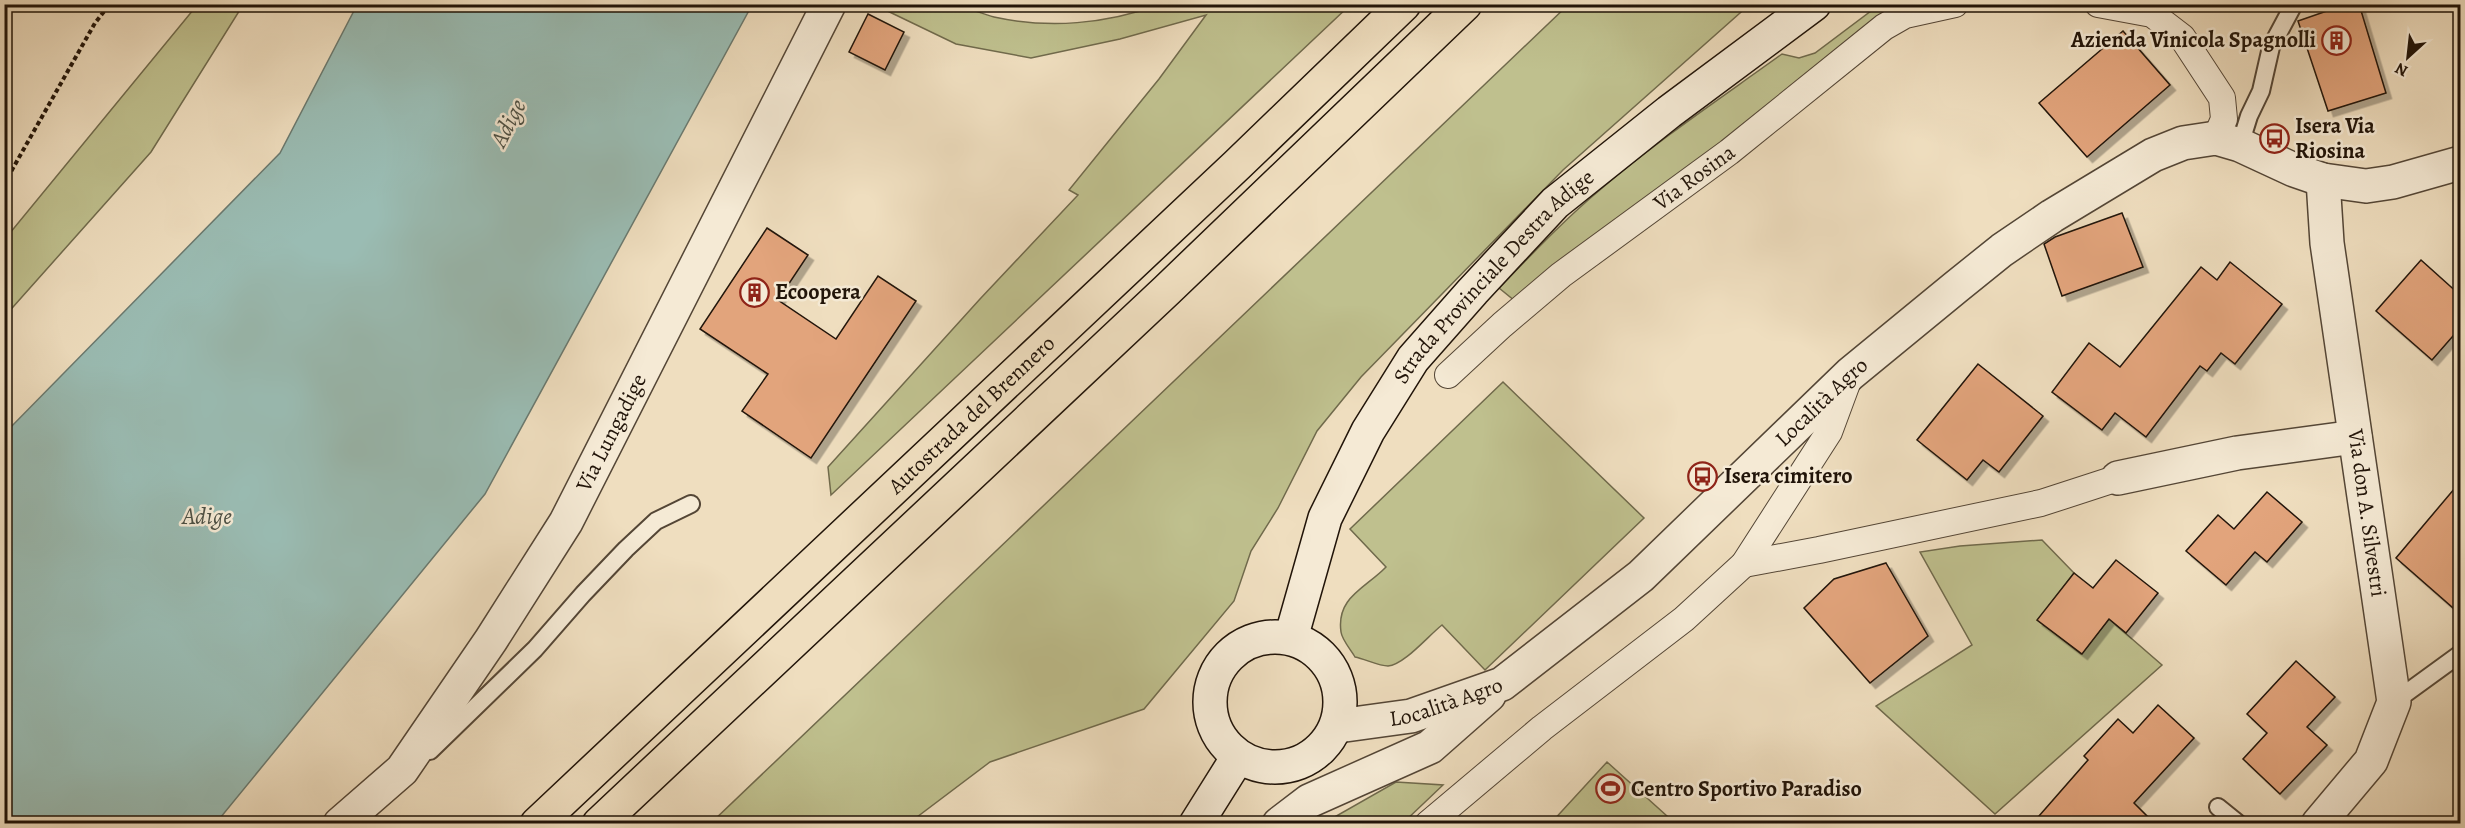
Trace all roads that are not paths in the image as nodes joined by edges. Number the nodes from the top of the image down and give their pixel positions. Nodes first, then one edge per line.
1 (829, 4) edge
2 (1404, 4) edge
3 (1466, 4) edge
4 (1814, 4) edge
5 (1955, 4) edge
6 (2098, 4) edge
7 (2294, 4) edge
8 (2228, 141) junction
9 (2460, 163) edge
10 (2324, 180) junction
11 (1850, 374) junction
12 (1448, 375) dead end
13 (2355, 437) junction
14 (2118, 478) joint
15 (691, 504) dead end
16 (1744, 564) junction
17 (1291, 638) junction
18 (2460, 654) edge
19 (1502, 684) junction
20 (2394, 702) junction
21 (1338, 726) junction
22 (1238, 757) junction
23 (402, 770) junction
24 (2218, 807) dead end
25 (340, 824) edge
26 (537, 824) edge
27 (599, 824) edge
28 (1196, 824) edge
29 (1280, 824) edge
30 (1428, 824) edge
31 (2239, 824) edge
32 (2318, 824) edge

1 - 23 street, Via Lungadige
2 - 26 highway, Autostrada del Brennero
3 - 27 highway, Autostrada del Brennero
4 - 17 street, Strada Provinciale Destra Adige
5 - 12 street, Via Rosina
6 - 8 street
7 - 8 lane
8 - 10 street
8 - 11 street, Località Agro
9 - 10 street
10 - 13 street, Via don A. Silvestri
11 - 16 street
11 - 19 street, Località Agro
13 - 14 street
13 - 20 street, Via don A. Silvestri
14 - 16 street
15 - 23 lane
16 - 30 street
17 - 21 street
17 - 22 street
18 - 20 lane
19 - 21 street, Località Agro
19 - 29 street
20 - 32 street, Via don A. Silvestri
21 - 22 street
22 - 28 street
23 - 25 street, Via Lungadige
24 - 31 lane

